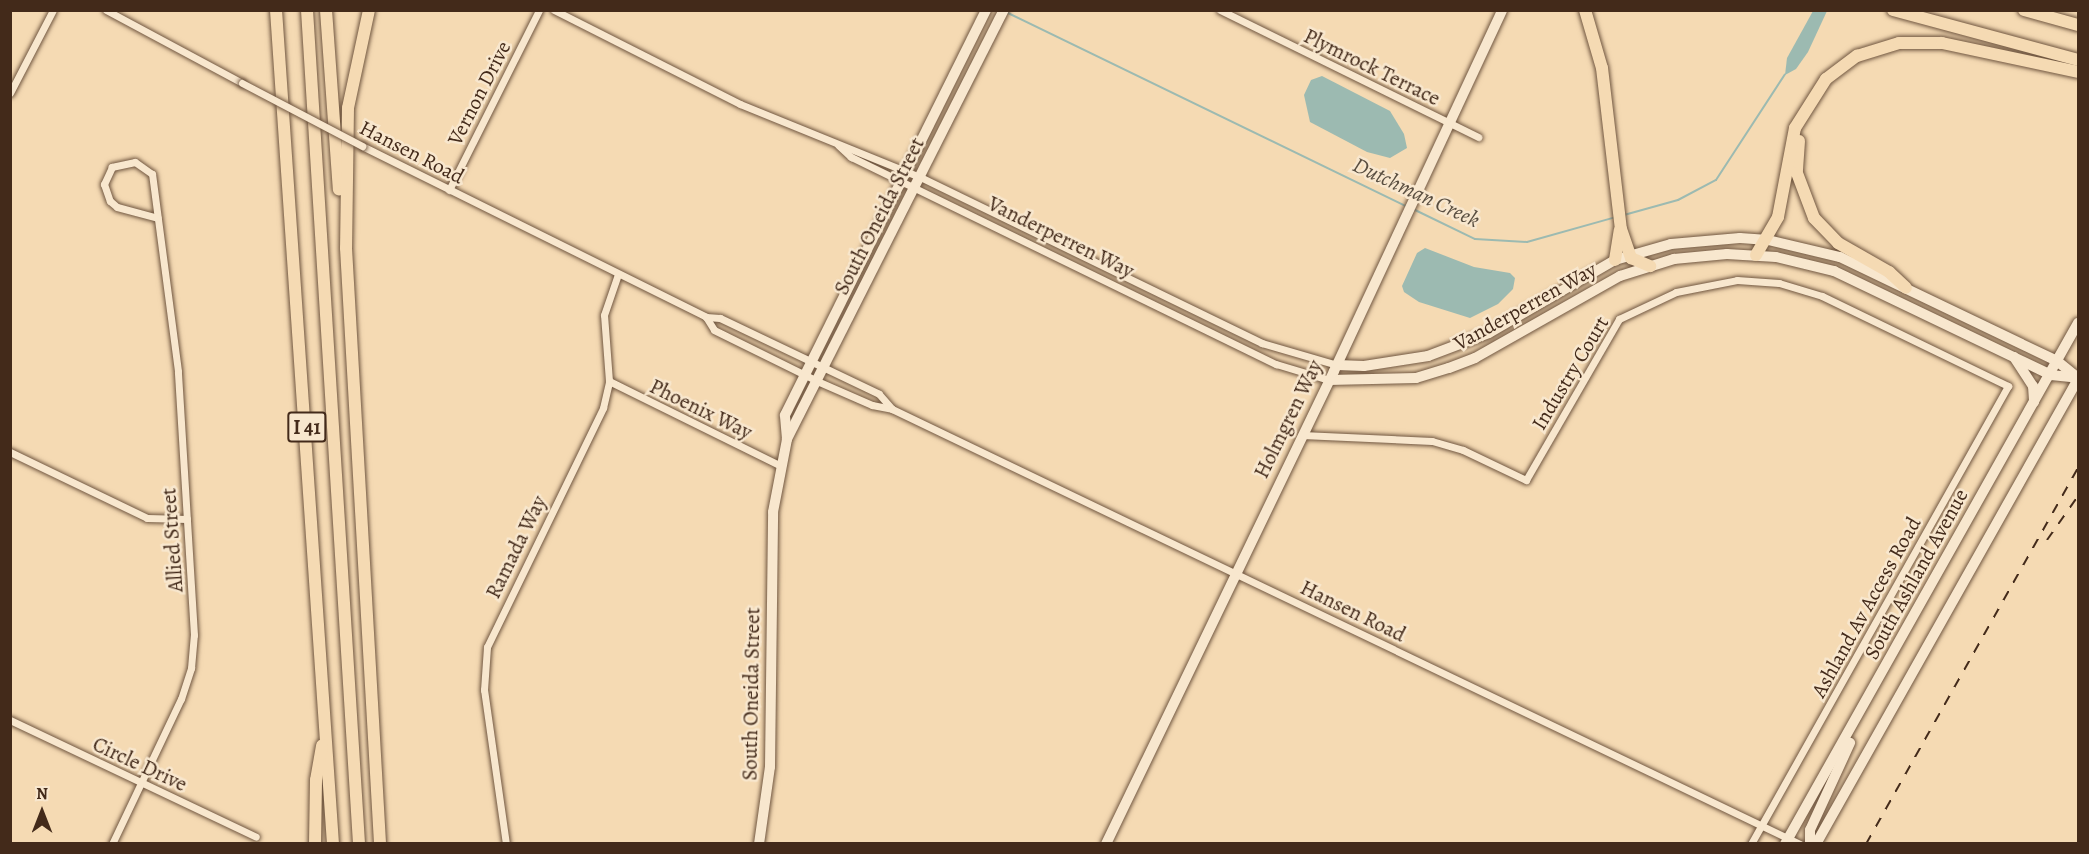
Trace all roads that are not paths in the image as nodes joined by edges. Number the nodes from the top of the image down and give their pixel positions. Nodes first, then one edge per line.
1 (53, 10) edge
2 (106, 10) edge
3 (275, 10) edge
4 (307, 10) edge
5 (326, 10) edge
6 (369, 10) edge
7 (539, 10) edge
8 (554, 10) edge
9 (986, 10) edge
10 (1220, 10) edge
11 (1502, 10) edge
12 (1585, 10) edge
13 (1893, 10) edge
14 (2024, 10) edge
15 (1002, 14) edge
16 (2079, 25) edge
17 (2079, 60) edge
18 (2079, 72) edge
19 (10, 93) edge
20 (1802, 116) junction
21 (1449, 123) junction
22 (1478, 137) dead end
23 (837, 144) junction
24 (904, 176) junction
25 (918, 183) junction
26 (449, 190) junction
27 (158, 218) junction
28 (1621, 228) junction
29 (1768, 240) junction
30 (346, 248) junction
31 (1630, 255) junction
32 (1756, 255) junction
33 (1615, 260) junction
34 (1650, 266) junction
35 (618, 274) junction
36 (1906, 288) junction
37 (706, 317) junction
38 (2079, 323) edge
39 (2014, 357) junction
40 (811, 361) junction
41 (2057, 361) junction
42 (1337, 364) junction
43 (824, 368) junction
44 (804, 375) junction
45 (2050, 375) junction
46 (2079, 378) edge
47 (1329, 380) junction
48 (609, 381) junction
49 (817, 381) junction
50 (2008, 386) joint
51 (2034, 403) junction
52 (892, 409) junction
53 (1302, 435) junction
54 (787, 439) junction
55 (10, 452) edge
56 (779, 465) junction
57 (187, 519) junction
58 (1236, 574) junction
59 (1866, 703) junction
60 (10, 720) edge
61 (326, 733) junction
62 (376, 760) junction
63 (142, 783) junction
64 (1762, 825) junction
65 (256, 837) dead end
66 (1788, 841) edge
67 (112, 843) edge
68 (315, 843) edge
69 (333, 843) edge
70 (359, 843) edge
71 (380, 843) edge
72 (387, 843) edge
73 (506, 843) edge
74 (759, 843) edge
75 (1106, 843) edge
76 (1751, 843) edge
77 (1800, 843) edge
78 (1810, 843) edge
79 (1816, 843) edge

1 - 19 street
2 - 26 street, Hansen Road, bridge
3 - 61 highway, I 41
4 - 70 highway, I 41
5 - 30 highway
6 - 30 highway
7 - 26 street, Vernon Drive
8 - 23 street, Vanderperren Way
9 - 24 street, South Oneida Street
10 - 21 street, Plymrock Terrace
11 - 21 street, Holmgren Way
12 - 28 highway
13 - 17 highway
14 - 16 highway
15 - 25 street, South Oneida Street
18 - 20 highway
20 - 29 highway
20 - 36 highway
21 - 22 street, Plymrock Terrace
21 - 42 street, Holmgren Way
23 - 24 street, Vanderperren Way
23 - 24 street, Vanderperren Way
24 - 25 street, Vanderperren Way
24 - 25 street, Vanderperren Way
24 - 40 street, South Oneida Street
25 - 42 street, Vanderperren Way
25 - 43 street, South Oneida Street
25 - 47 street, Vanderperren Way
26 - 35 street, Hansen Road
27 - 27 street, Allied Street
27 - 57 street, Allied Street
28 - 31 highway
28 - 33 highway
29 - 31 street, Vanderperren Way
29 - 32 highway
29 - 36 street, Vanderperren Way
30 - 62 highway
31 - 33 street, Vanderperren Way
31 - 34 highway
32 - 34 street, Vanderperren Way
32 - 39 street, Vanderperren Way
33 - 42 street, Vanderperren Way
34 - 47 street, Vanderperren Way
35 - 37 street, Hansen Road
35 - 48 street, Ramada Way
36 - 41 street, Vanderperren Way
37 - 40 street, Hansen Road
37 - 44 street, Hansen Road
38 - 41 street, South Ashland Avenue
39 - 45 street, Vanderperren Way
39 - 51 street
40 - 43 street, Hansen Road
40 - 44 street, South Oneida Street
41 - 45 street, South Ashland Avenue
41 - 46 street, Vanderperren Way
42 - 47 street, Holmgren Way
43 - 49 street, South Oneida Street
43 - 52 street, Hansen Road
44 - 49 street, Hansen Road
44 - 54 street, South Oneida Street
45 - 46 street, Vanderperren Way
45 - 51 street, South Ashland Avenue
46 - 79 street
47 - 53 street, Holmgren Way
48 - 56 street, Phoenix Way
48 - 73 street, Ramada Way
49 - 52 street, Hansen Road
49 - 54 street, South Oneida Street
50 - 53 street, Industry Court
50 - 64 street, Ashland Av Access Road
51 - 59 street, South Ashland Avenue
52 - 58 street, Hansen Road
53 - 58 street, Holmgren Way
54 - 56 street, South Oneida Street
55 - 57 street
56 - 74 street, South Oneida Street
57 - 63 street, Allied Street
58 - 64 street, Hansen Road
58 - 75 street, Holmgren Way
59 - 66 street, South Ashland Avenue
59 - 78 street
60 - 63 street, Circle Drive
61 - 68 highway
61 - 69 highway, I 41
62 - 71 highway
62 - 72 highway
63 - 65 street, Circle Drive
63 - 67 street, Allied Street
64 - 66 street, Hansen Road
64 - 76 street, Ashland Av Access Road
66 - 77 street, Hansen Road

